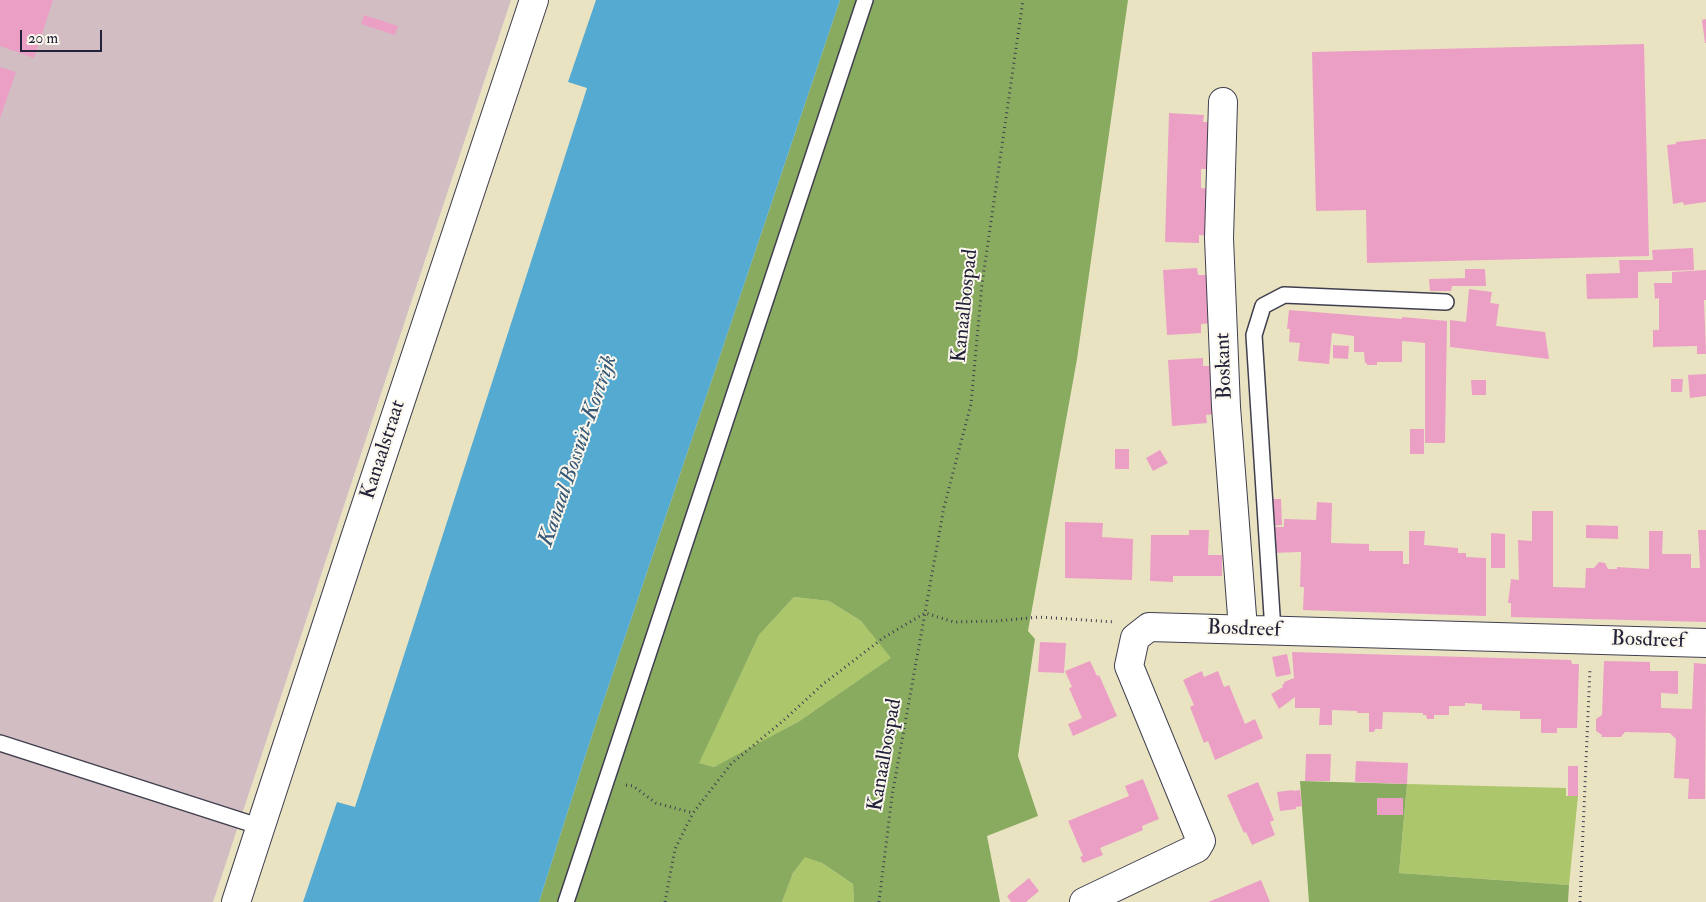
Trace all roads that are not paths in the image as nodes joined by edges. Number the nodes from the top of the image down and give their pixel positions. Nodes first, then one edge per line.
1 (534, 0) edge
2 (865, 0) edge
3 (1223, 102) dead end
4 (1446, 302) dead end
5 (1243, 630) junction
6 (1274, 631) junction
7 (1706, 643) edge
8 (0, 743) edge
9 (261, 827) junction
10 (236, 902) edge
11 (566, 902) edge
12 (1084, 902) edge

1 - 9 street, Kanaalstraat
2 - 11 lane
3 - 5 street, Boskant
4 - 6 lane
5 - 6 street, Bosdreef
5 - 12 street, Bosdreef
6 - 7 street, Bosdreef
8 - 9 lane
9 - 10 street, Kanaalstraat

